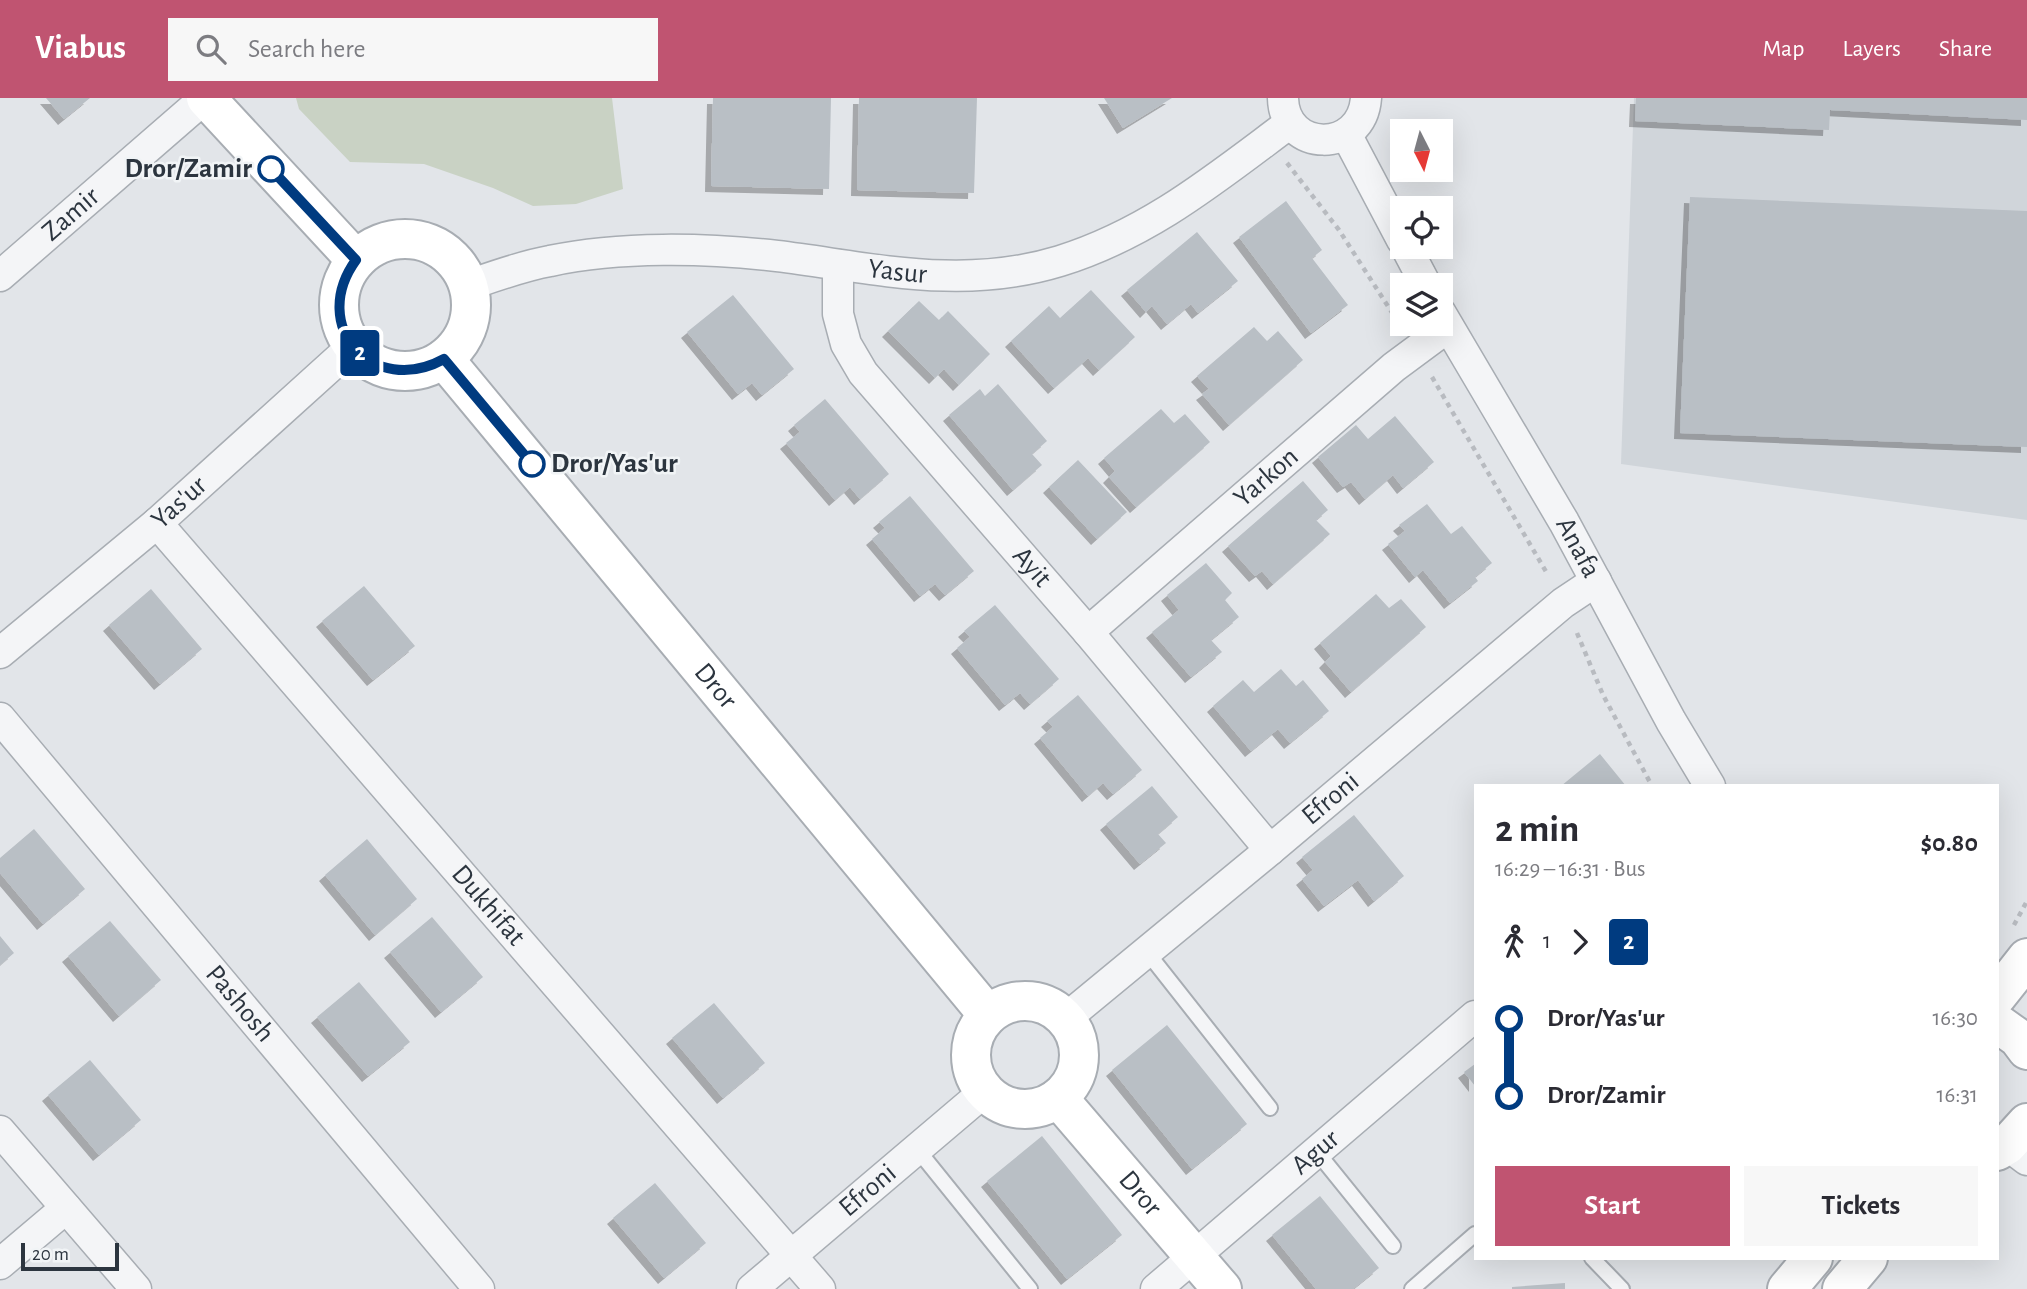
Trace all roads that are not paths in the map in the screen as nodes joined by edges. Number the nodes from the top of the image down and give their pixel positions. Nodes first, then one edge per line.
1 (206, 98) edge
2 (1366, 98) edge
3 (1280, 120) edge
4 (1346, 134) junction
5 (1390, 217) edge
6 (356, 260) junction
7 (838, 264) junction
8 (0, 276) edge
9 (469, 285) junction
10 (1453, 335) edge
11 (1430, 336) edge
12 (353, 346) junction
13 (444, 359) junction
14 (157, 523) junction
15 (1595, 581) junction
16 (1087, 632) junction
17 (0, 653) edge
18 (0, 718) edge
19 (1709, 784) edge
20 (1270, 850) junction
21 (1147, 952) junction
22 (2027, 958) edge
23 (1999, 993) edge
24 (988, 1015) junction
25 (1474, 1017) edge
26 (1065, 1019) junction
27 (1999, 1024) edge
28 (2027, 1049) edge
29 (984, 1092) junction
30 (1058, 1098) junction
31 (1270, 1108) dead end
32 (0, 1131) edge
33 (918, 1149) junction
34 (1317, 1152) junction
35 (66, 1208) junction
36 (1474, 1235) edge
37 (1393, 1246) dead end
38 (790, 1256) junction
39 (1194, 1256) junction
40 (1594, 1260) edge
41 (1811, 1260) edge
42 (1866, 1260) edge
43 (0, 1264) edge
44 (136, 1289) edge
45 (479, 1289) edge
46 (752, 1289) edge
47 (820, 1289) edge
48 (1030, 1289) edge
49 (1156, 1289) edge
50 (1222, 1289) edge
51 (1412, 1289) edge
52 (1622, 1289) edge
53 (1787, 1289) edge
54 (1842, 1289) edge

1 - 6 street
1 - 8 street, Zamir
2 - 4 street
3 - 4 street
3 - 7 street, Yasur
4 - 5 street
6 - 9 street
6 - 12 street
7 - 9 street, Yasur
7 - 16 street, Ayit
9 - 13 street
10 - 15 street, Anafa
11 - 16 street, Yarkon
12 - 13 street
12 - 14 street, Yas'ur
13 - 24 street, Dror
14 - 17 street, Yas'ur
14 - 38 street, Dukhifat
15 - 19 street, Anafa
15 - 20 street, Efroni
16 - 20 street, Ayit
18 - 45 street, Pashosh
20 - 21 street, Efroni
21 - 26 street, Efroni
21 - 31 lane
22 - 23 street
24 - 26 street
24 - 29 street
25 - 34 street, Agur
26 - 30 street
27 - 28 street
29 - 30 street
29 - 33 street, Efroni
30 - 39 street, Dror
32 - 35 street
33 - 38 street, Efroni
33 - 48 lane
34 - 37 lane
34 - 39 street, Agur
35 - 43 street
35 - 44 street
36 - 51 lane
38 - 46 street, Efroni
38 - 47 street, Dukhifat
39 - 49 street, Agur
39 - 50 street, Dror
40 - 52 lane
41 - 53 street
42 - 54 street

